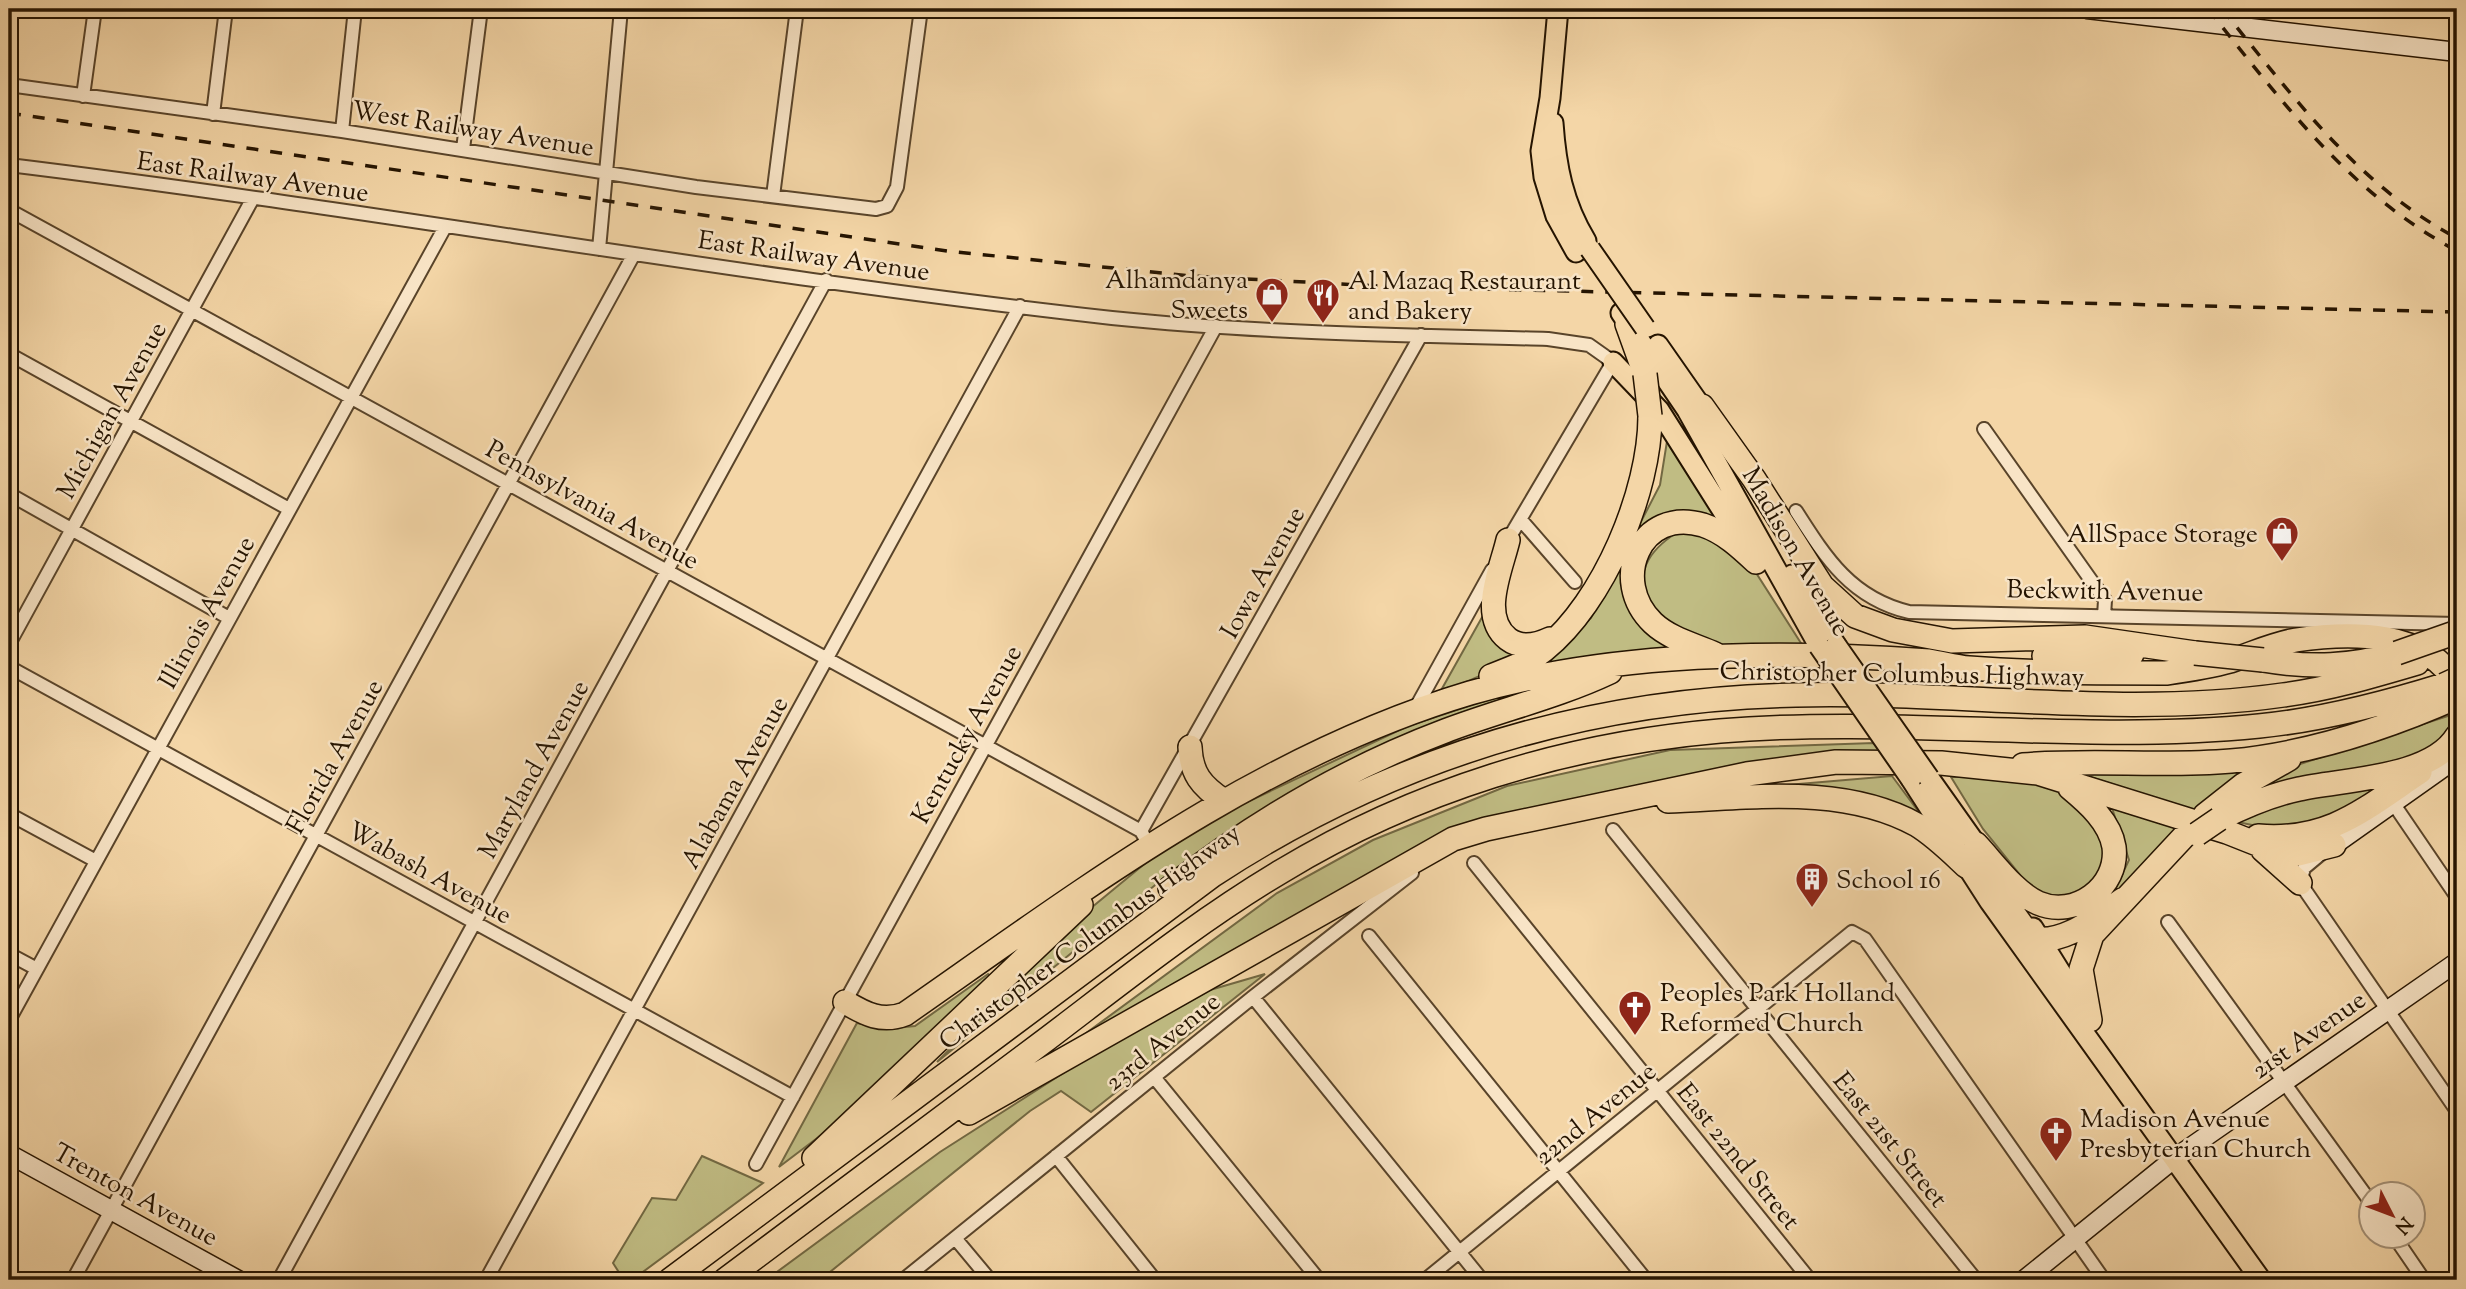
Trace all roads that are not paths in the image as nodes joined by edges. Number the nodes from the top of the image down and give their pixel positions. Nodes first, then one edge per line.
1 (95, 9) edge
2 (226, 9) edge
3 (355, 9) edge
4 (481, 9) edge
5 (621, 9) edge
6 (797, 9) edge
7 (920, 9) edge
8 (1558, 9) edge
9 (2087, 9) edge
10 (2457, 52) edge
11 (9, 85) edge
12 (83, 96) junction
13 (213, 114) junction
14 (342, 131) junction
15 (463, 149) junction
16 (9, 165) edge
17 (607, 172) junction
18 (773, 196) junction
19 (253, 198) junction
20 (9, 210) edge
21 (445, 227) junction
22 (599, 249) junction
23 (1583, 250) junction
24 (634, 254) junction
25 (826, 280) junction
26 (1020, 306) junction
27 (191, 310) junction
28 (1631, 321) junction
29 (1216, 326) junction
30 (1421, 335) junction
31 (9, 354) edge
32 (1613, 362) junction
33 (350, 397) junction
34 (1702, 406) junction
35 (131, 421) junction
36 (1984, 429) dead end
37 (509, 483) junction
38 (9, 494) edge
39 (289, 509) junction
40 (1796, 511) dead end
41 (1521, 520) junction
42 (71, 529) junction
43 (1508, 540) junction
44 (1755, 562) junction
45 (668, 571) junction
46 (1574, 582) dead end
47 (2104, 616) junction
48 (229, 618) junction
49 (2457, 624) edge
50 (1565, 629) junction
51 (2457, 632) edge
52 (9, 644) edge
53 (1828, 645) junction
54 (2457, 648) edge
55 (2195, 653) junction
56 (1721, 657) junction
57 (2407, 658) junction
58 (829, 659) junction
59 (1931, 662) junction
60 (1629, 663) junction
61 (9, 667) edge
62 (2454, 685) edge
63 (1439, 704) junction
64 (1413, 713) junction
65 (2323, 744) junction
66 (985, 746) junction
67 (1191, 747) junction
68 (2454, 748) edge
69 (158, 749) junction
70 (1992, 767) junction
71 (1920, 778) junction
72 (2065, 783) junction
73 (1223, 801) junction
74 (2393, 803) junction
75 (1598, 804) junction
76 (9, 814) edge
77 (2207, 826) junction
78 (1613, 830) dead end
79 (1945, 832) junction
80 (317, 836) junction
81 (1145, 838) junction
82 (1453, 839) junction
83 (1976, 844) junction
84 (2334, 845) junction
85 (2257, 846) junction
86 (1128, 859) junction
87 (96, 861) junction
88 (1475, 863) dead end
89 (1966, 866) junction
90 (2300, 883) junction
91 (2457, 897) edge
92 (2124, 899) junction
93 (475, 922) junction
94 (2168, 922) dead end
95 (1369, 936) dead end
96 (2041, 940) junction
97 (9, 954) edge
98 (2457, 962) edge
99 (37, 969) junction
100 (1253, 997) junction
101 (845, 1002) junction
102 (634, 1009) junction
103 (1758, 1010) junction
104 (2387, 1011) junction
105 (9, 1020) edge
106 (2091, 1020) junction
107 (1154, 1077) junction
108 (2285, 1081) junction
109 (1658, 1091) junction
110 (793, 1097) junction
111 (911, 1103) junction
112 (2141, 1110) junction
113 (2457, 1111) edge
114 (9, 1154) edge
115 (1056, 1156) junction
116 (2175, 1158) junction
117 (756, 1164) dead end
118 (872, 1170) junction
119 (1558, 1172) junction
120 (2358, 1185) edge
121 (111, 1210) junction
122 (748, 1222) junction
123 (955, 1238) junction
124 (2075, 1238) junction
125 (2403, 1250) edge
126 (1460, 1252) junction
127 (73, 1280) edge
128 (237, 1280) edge
129 (279, 1280) edge
130 (486, 1280) edge
131 (670, 1280) edge
132 (725, 1280) edge
133 (903, 1280) edge
134 (990, 1280) edge
135 (1155, 1280) edge
136 (1319, 1280) edge
137 (1425, 1280) edge
138 (1482, 1280) edge
139 (1646, 1280) edge
140 (1810, 1280) edge
141 (1976, 1280) edge
142 (2024, 1280) edge
143 (2104, 1280) edge
144 (2261, 1280) edge
145 (2424, 1280) edge

1 - 12 street
2 - 13 street
3 - 14 street
4 - 15 street
5 - 17 street
6 - 18 street
7 - 18 street, West Railway Avenue
8 - 23 main road, Madison Avenue
9 - 10 street
11 - 12 street, West Railway Avenue
12 - 13 street, West Railway Avenue
13 - 14 street, West Railway Avenue
14 - 15 street, West Railway Avenue
15 - 17 street, West Railway Avenue
16 - 19 street, East Railway Avenue
17 - 18 street, West Railway Avenue
17 - 22 street
19 - 21 street, East Railway Avenue
19 - 27 street, Michigan Avenue
20 - 27 street, Pennsylvania Avenue
21 - 22 street, East Railway Avenue
21 - 33 street, Illinois Avenue
22 - 24 street, East Railway Avenue
23 - 28 main road, Madison Avenue
23 - 28 main road, Madison Avenue, bridge
24 - 25 street, East Railway Avenue
24 - 37 street, Florida Avenue
25 - 26 street, East Railway Avenue
25 - 45 street, Maryland Avenue
26 - 29 street, East Railway Avenue
26 - 58 street, Alabama Avenue
27 - 33 street, Pennsylvania Avenue
27 - 35 street, Michigan Avenue
28 - 34 main road, Madison Avenue
28 - 50 highway, bridge
28 - 53 main road, Madison Avenue
29 - 30 street, East Railway Avenue
29 - 66 street, Kentucky Avenue
30 - 32 street, East Railway Avenue
30 - 67 street, Iowa Avenue
31 - 35 street
32 - 41 street
32 - 44 main road
33 - 37 street, Pennsylvania Avenue
33 - 39 street, Illinois Avenue
34 - 53 main road, Madison Avenue
34 - 55 highway
35 - 39 street
35 - 42 street, Michigan Avenue
36 - 47 street
37 - 45 street, Pennsylvania Avenue
37 - 80 street, Florida Avenue
38 - 42 street
39 - 48 street, Illinois Avenue
40 - 47 street, Beckwith Avenue
41 - 43 street
41 - 46 street
42 - 48 street
42 - 52 street, Michigan Avenue
43 - 50 highway
43 - 64 street
44 - 53 main road
44 - 56 highway
45 - 58 street, Pennsylvania Avenue
45 - 93 street, Maryland Avenue
47 - 49 street, Beckwith Avenue
48 - 69 street, Illinois Avenue
50 - 63 highway
51 - 57 highway, bridge
53 - 71 main road, Madison Avenue, bridge
54 - 57 highway, Christopher Columbus Highway
55 - 57 highway, bridge
55 - 59 highway
56 - 59 highway
56 - 60 highway
57 - 111 highway, Christopher Columbus Highway
58 - 66 street, Pennsylvania Avenue
58 - 102 street, Alabama Avenue
59 - 62 highway
60 - 63 highway
60 - 111 highway
61 - 69 street, Wabash Avenue
62 - 65 highway
62 - 118 highway, Christopher Columbus Highway
63 - 64 highway
64 - 73 highway
65 - 70 highway
65 - 77 highway
66 - 81 street, Pennsylvania Avenue
66 - 101 street, Kentucky Avenue
67 - 73 highway
67 - 81 street, Iowa Avenue
68 - 74 street
68 - 77 highway
68 - 77 highway
69 - 80 street, Wabash Avenue
69 - 87 street, Illinois Avenue
70 - 72 highway
70 - 75 highway
71 - 79 main road, Madison Avenue
71 - 83 main road, Madison Avenue
72 - 77 highway
72 - 83 highway
73 - 81 highway
74 - 84 street
74 - 91 street
75 - 82 highway
75 - 89 highway
76 - 87 street
77 - 85 highway
77 - 92 highway
78 - 103 street, East 21st Street
79 - 89 main road, Madison Avenue
79 - 96 highway
80 - 93 street, Wabash Avenue
80 - 121 street, Florida Avenue
81 - 86 highway
82 - 100 street, 23rd Avenue
82 - 118 highway
83 - 96 main road, Madison Avenue
84 - 85 highway
84 - 90 street
85 - 90 highway
86 - 101 highway
86 - 122 highway
87 - 99 street, Illinois Avenue
88 - 109 street, East 22nd Street
89 - 112 main road, Madison Avenue
90 - 104 street
92 - 96 highway
92 - 106 highway
93 - 102 street, Wabash Avenue
93 - 129 street, Maryland Avenue
94 - 108 street
95 - 119 street
96 - 106 main road, Madison Avenue
97 - 99 street
98 - 104 street, 21st Avenue
99 - 105 street, Illinois Avenue
100 - 107 street, 23rd Avenue
100 - 126 street
101 - 110 street, Kentucky Avenue
102 - 110 street, Wabash Avenue
102 - 130 street, Alabama Avenue
103 - 109 street, 22nd Avenue
103 - 124 street, 22nd Avenue
103 - 141 street, East 21st Street
104 - 108 street, 21st Avenue
104 - 113 street
106 - 112 main road, Madison Avenue
107 - 115 street, 23rd Avenue
107 - 136 street
108 - 116 street, 21st Avenue
108 - 120 street
109 - 119 street, 22nd Avenue
109 - 140 street, East 22nd Street
110 - 117 street, Kentucky Avenue
111 - 122 highway, Christopher Columbus Highway
112 - 116 main road, Madison Avenue
114 - 121 street, Trenton Avenue
115 - 123 street, 23rd Avenue
115 - 135 street
116 - 124 street, 21st Avenue
116 - 144 main road, Madison Avenue
118 - 132 highway, Christopher Columbus Highway
119 - 126 street, 22nd Avenue
119 - 139 street
121 - 127 street, Florida Avenue
121 - 128 street, Trenton Avenue
122 - 131 highway, Christopher Columbus Highway
123 - 133 street, 23rd Avenue
123 - 134 street
124 - 142 street, 21st Avenue
124 - 143 street
125 - 145 street
126 - 137 street, 22nd Avenue
126 - 138 street

